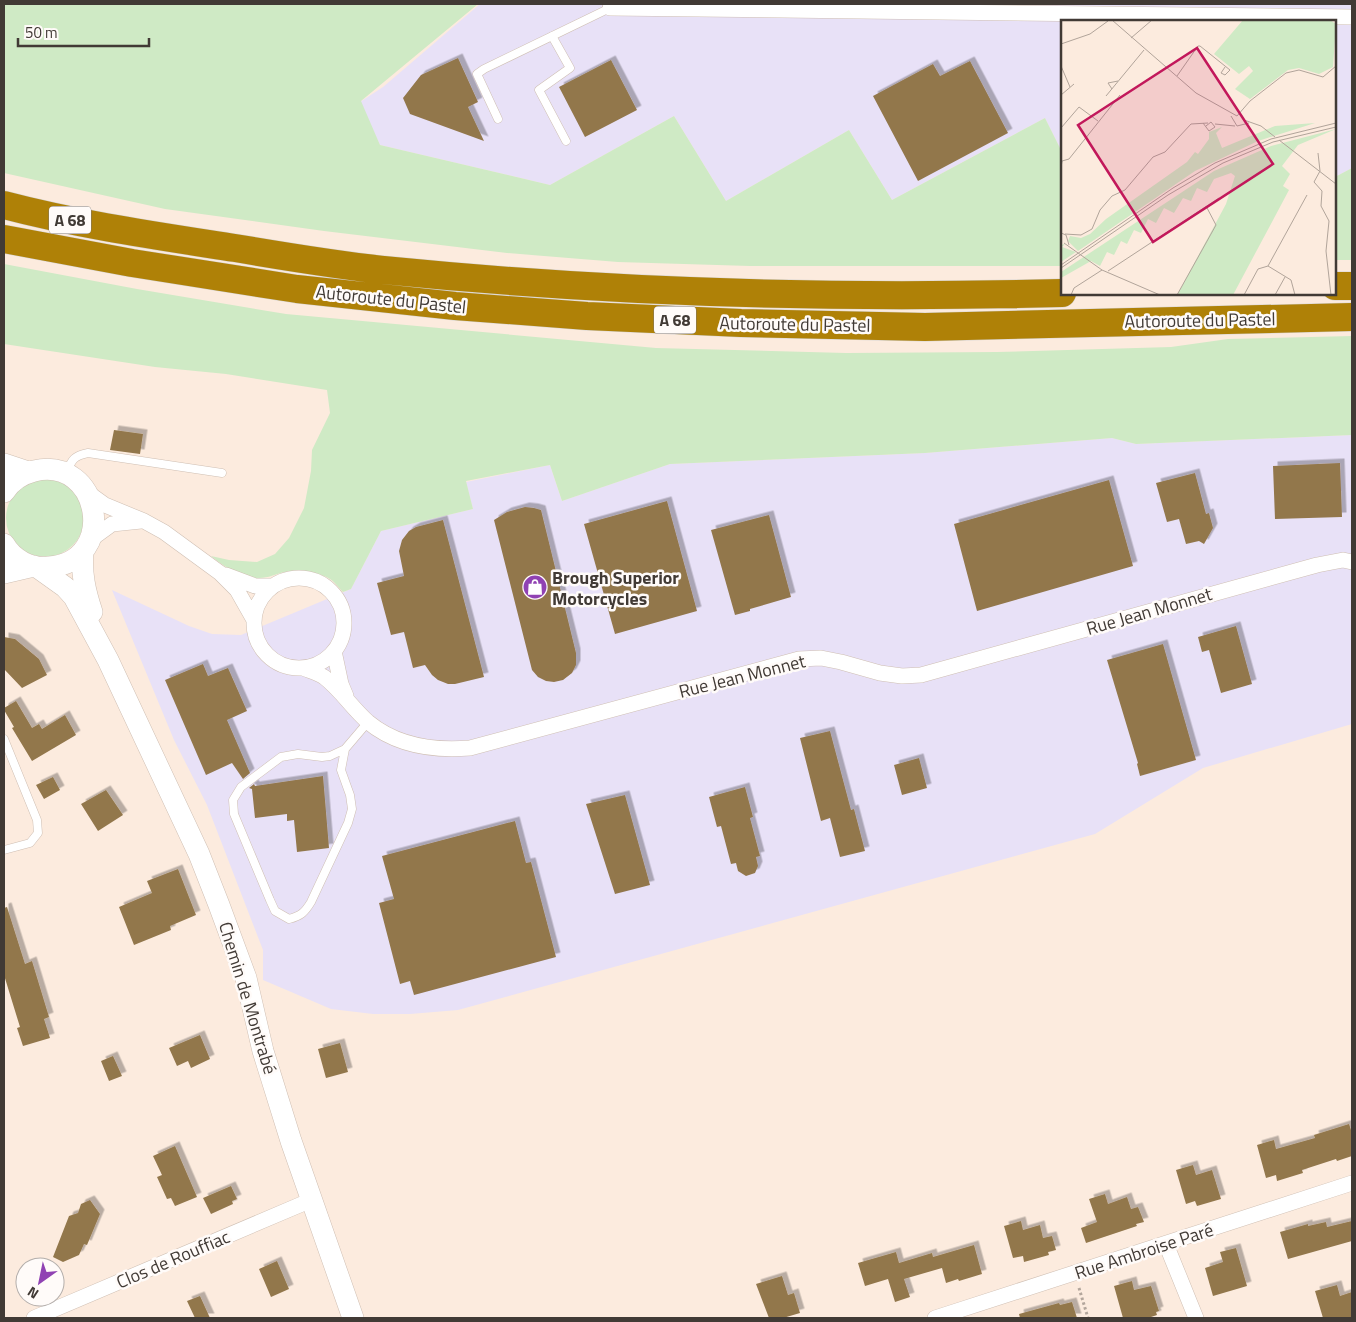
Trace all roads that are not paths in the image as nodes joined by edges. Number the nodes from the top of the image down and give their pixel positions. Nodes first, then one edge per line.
1 (752, 7) edge
2 (610, 8) joint
3 (1352, 17) edge
4 (552, 36) junction
5 (498, 119) dead end
6 (566, 141) dead end
7 (4, 205) edge
8 (4, 239) edge
9 (1336, 286) edge
10 (1352, 286) edge
11 (1061, 293) edge
12 (1352, 317) edge
13 (4, 464) edge
14 (28, 472) junction
15 (222, 472) dead end
16 (66, 474) junction
17 (4, 492) edge
18 (87, 492) junction
19 (144, 521) junction
20 (4, 544) edge
21 (86, 545) junction
22 (1352, 562) edge
23 (35, 567) junction
24 (220, 572) junction
25 (4, 573) edge
26 (273, 586) junction
27 (254, 620) junction
28 (334, 651) junction
29 (108, 660) junction
30 (303, 668) junction
31 (348, 700) junction
32 (368, 722) junction
33 (4, 739) edge
34 (345, 749) junction
35 (4, 850) edge
36 (1352, 1184) edge
37 (312, 1201) junction
38 (1166, 1244) junction
39 (34, 1318) edge
40 (353, 1318) edge
41 (935, 1318) edge
42 (1196, 1318) edge

1 - 2 street
1 - 3 street
2 - 4 lane
4 - 5 lane
4 - 6 lane
7 - 11 highway, Autoroute du Pastel / A 68
8 - 12 highway, Autoroute du Pastel / A 68
9 - 10 highway
13 - 14 street
14 - 16 street
14 - 17 street
15 - 16 lane
16 - 18 street
18 - 19 street
18 - 21 street, Chemin de Montrabé
19 - 21 street
19 - 24 street
20 - 23 street, Chemin de Montrabé
21 - 23 street
21 - 29 street, Chemin de Montrabé
22 - 32 street, Rue Jean Monnet
23 - 25 street
23 - 29 street, Chemin de Montrabé
24 - 26 street
24 - 27 street
26 - 27 street
26 - 28 street
27 - 30 street
28 - 30 street
28 - 31 street, Rue Jean Monnet
29 - 37 street, Chemin de Montrabé
30 - 31 street, Rue Jean Monnet
31 - 32 street, Rue Jean Monnet
32 - 34 lane
33 - 35 lane
34 - 34 lane
36 - 38 street, Rue Ambroise Paré
37 - 39 street, Clos de Rouffiac
37 - 40 street, Chemin de Montrabé
38 - 41 street, Rue Ambroise Paré
38 - 42 street

